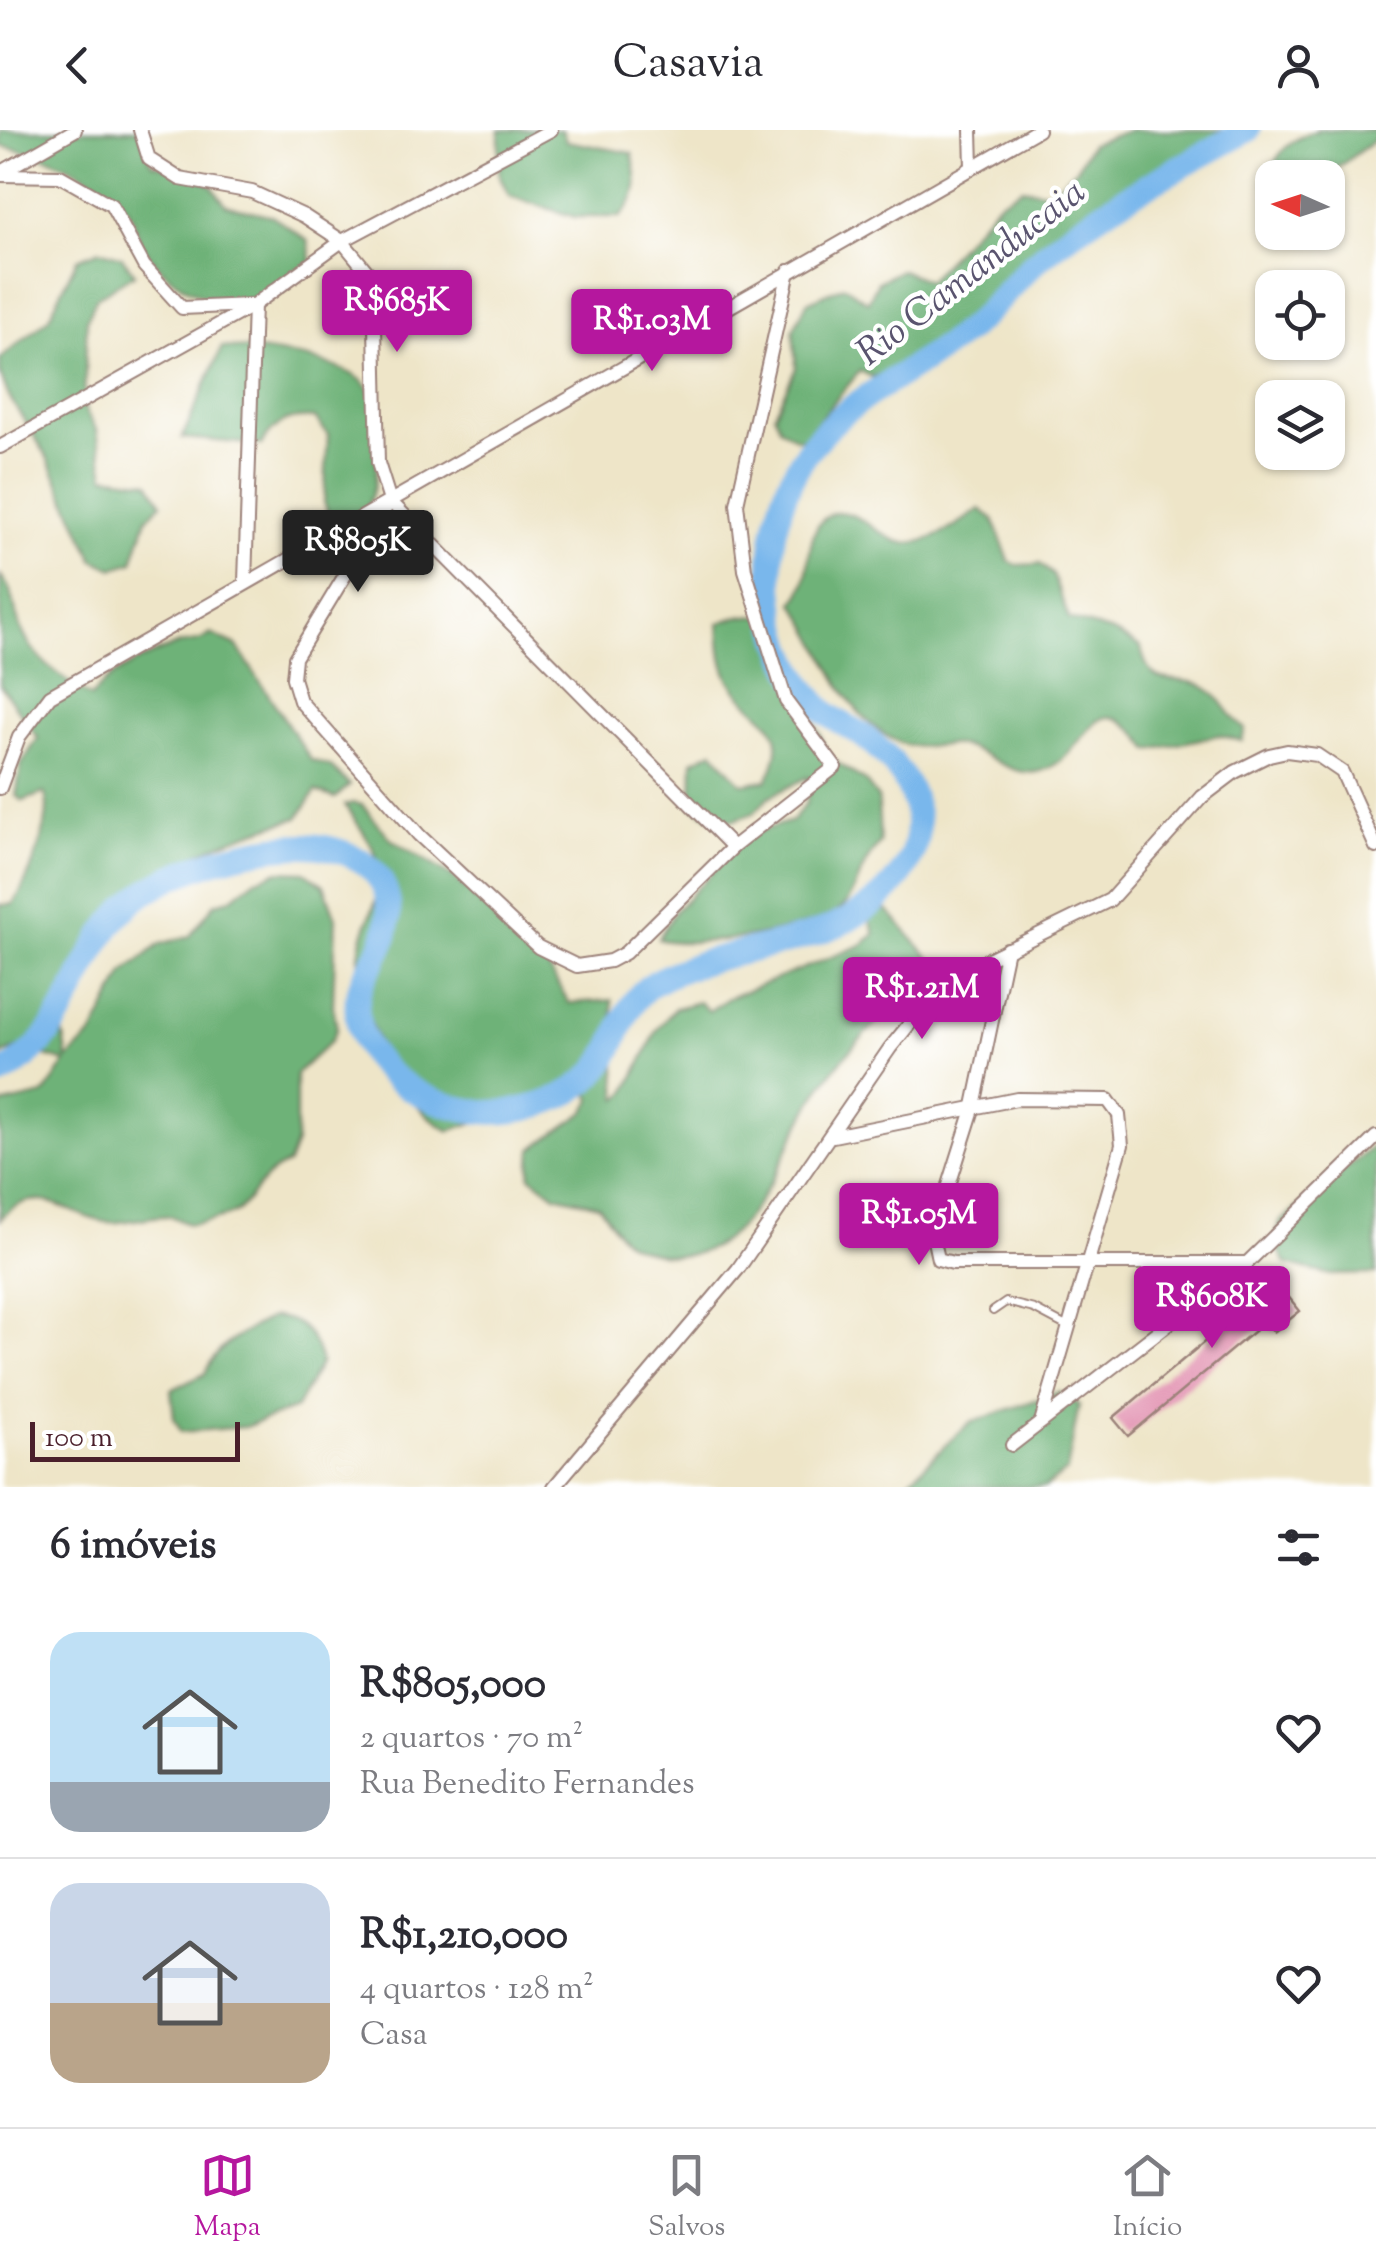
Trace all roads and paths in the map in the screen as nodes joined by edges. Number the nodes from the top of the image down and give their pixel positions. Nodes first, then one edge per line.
1 (75, 130) edge
2 (140, 130) edge
3 (551, 130) edge
4 (970, 130) edge
5 (1038, 130) edge
6 (972, 167) junction
7 (0, 174) edge
8 (342, 242) junction
9 (789, 271) junction
10 (254, 305) junction
11 (0, 447) edge
12 (390, 500) junction
13 (245, 582) junction
14 (0, 788) edge
15 (733, 846) junction
16 (1376, 847) edge
17 (1007, 950) junction
18 (974, 1106) junction
19 (833, 1136) junction
20 (1376, 1136) edge
21 (1088, 1261) junction
22 (1247, 1263) junction
23 (993, 1311) dead end
24 (1068, 1328) junction
25 (1041, 1422) junction
26 (1012, 1445) dead end
27 (554, 1487) edge

1 - 7 street
2 - 8 street
3 - 8 street
4 - 6 street
5 - 6 street
6 - 9 street
7 - 10 street
8 - 10 street
8 - 12 street
9 - 12 street
9 - 15 street
10 - 11 street
10 - 13 street
12 - 13 street
12 - 15 street
12 - 15 street
13 - 14 street
16 - 17 street
17 - 18 street
17 - 19 street
18 - 19 street
18 - 21 street
18 - 21 street
19 - 27 street
20 - 22 street
21 - 22 street
21 - 24 street
22 - 25 street
23 - 24 lane
24 - 25 street
25 - 26 street

